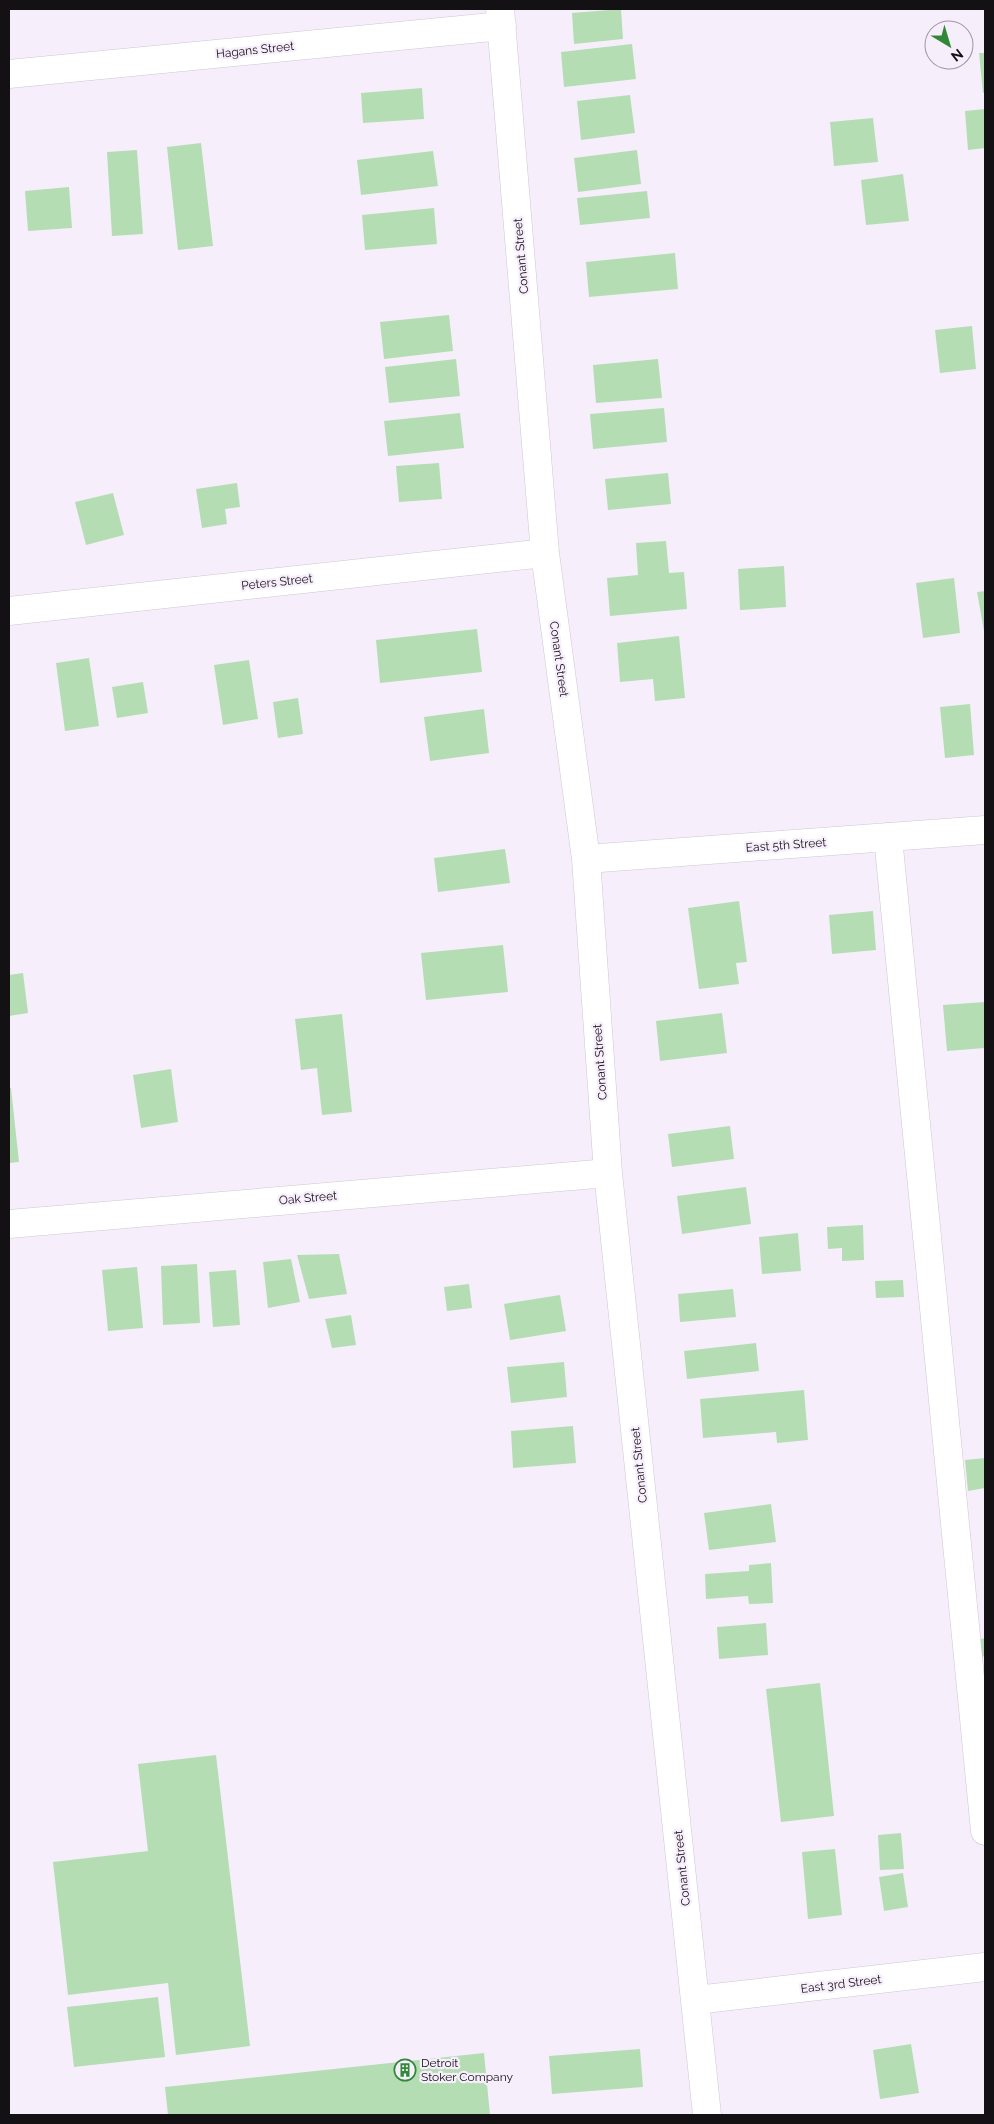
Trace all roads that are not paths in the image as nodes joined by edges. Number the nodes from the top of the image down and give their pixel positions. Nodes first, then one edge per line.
1 (501, 17) edge
2 (9, 74) edge
3 (545, 553) junction
4 (9, 611) edge
5 (985, 830) edge
6 (888, 837) junction
7 (586, 859) junction
8 (608, 1173) junction
9 (9, 1224) edge
10 (985, 1831) edge
11 (985, 1966) edge
12 (696, 2000) junction
13 (707, 2115) edge

1 - 2 street, Hagans Street
1 - 3 street, Conant Street
3 - 4 street, Peters Street
3 - 7 street, Conant Street
5 - 6 street, East 5th Street
6 - 7 street, East 5th Street
6 - 10 street
7 - 8 street, Conant Street
8 - 9 street, Oak Street
8 - 12 street, Conant Street
11 - 12 street, East 3rd Street
12 - 13 street, Conant Street

